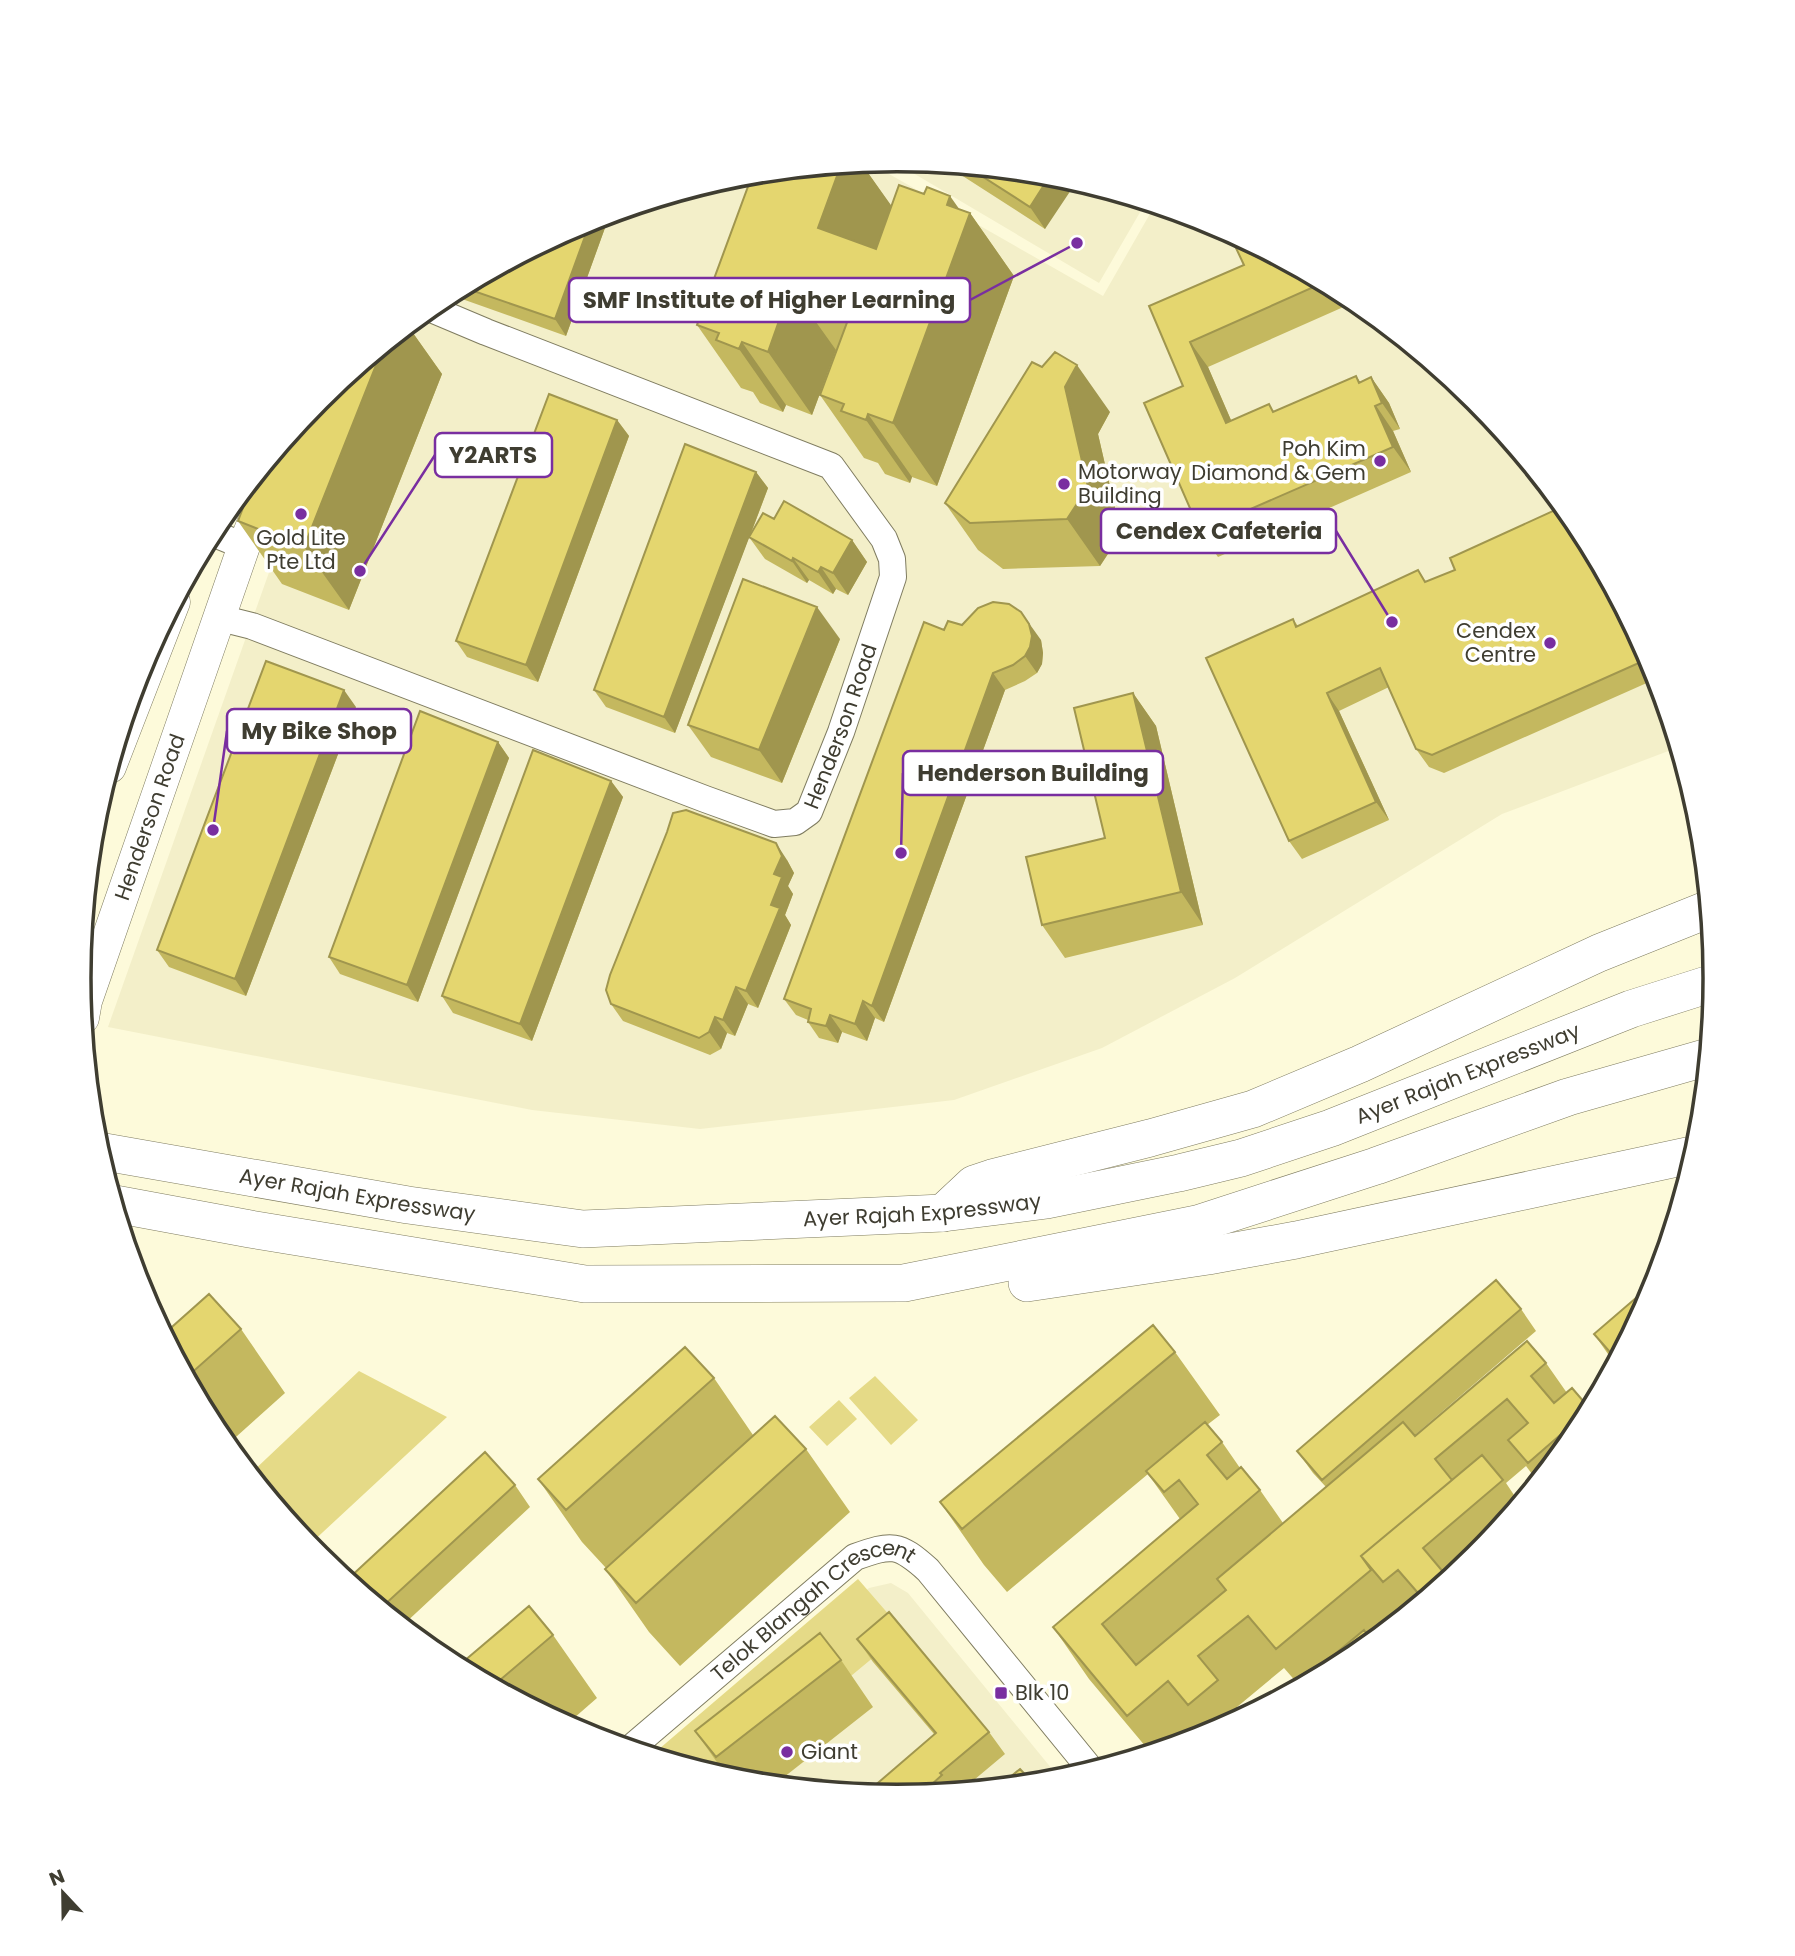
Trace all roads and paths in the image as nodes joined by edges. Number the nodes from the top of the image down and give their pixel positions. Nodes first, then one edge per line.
1 (441, 313) edge
2 (277, 464) edge
3 (222, 537) edge
4 (244, 546) junction
5 (220, 618) junction
6 (1701, 912) edge
7 (1704, 986) edge
8 (91, 987) edge
9 (1699, 1059) edge
10 (110, 1153) edge
11 (1684, 1157) edge
12 (124, 1206) edge
13 (943, 1213) junction
14 (904, 1283) junction
15 (638, 1742) edge
16 (1085, 1762) edge

1 - 5 street, Henderson Road
2 - 4 main road, Henderson Road
3 - 4 street
4 - 5 main road, Henderson Road
5 - 8 main road, Henderson Road
6 - 13 highway
7 - 13 highway, Ayer Rajah Expressway
9 - 14 highway
10 - 13 highway, Ayer Rajah Expressway
11 - 14 highway
12 - 14 highway
15 - 16 street, Telok Blangah Crescent

